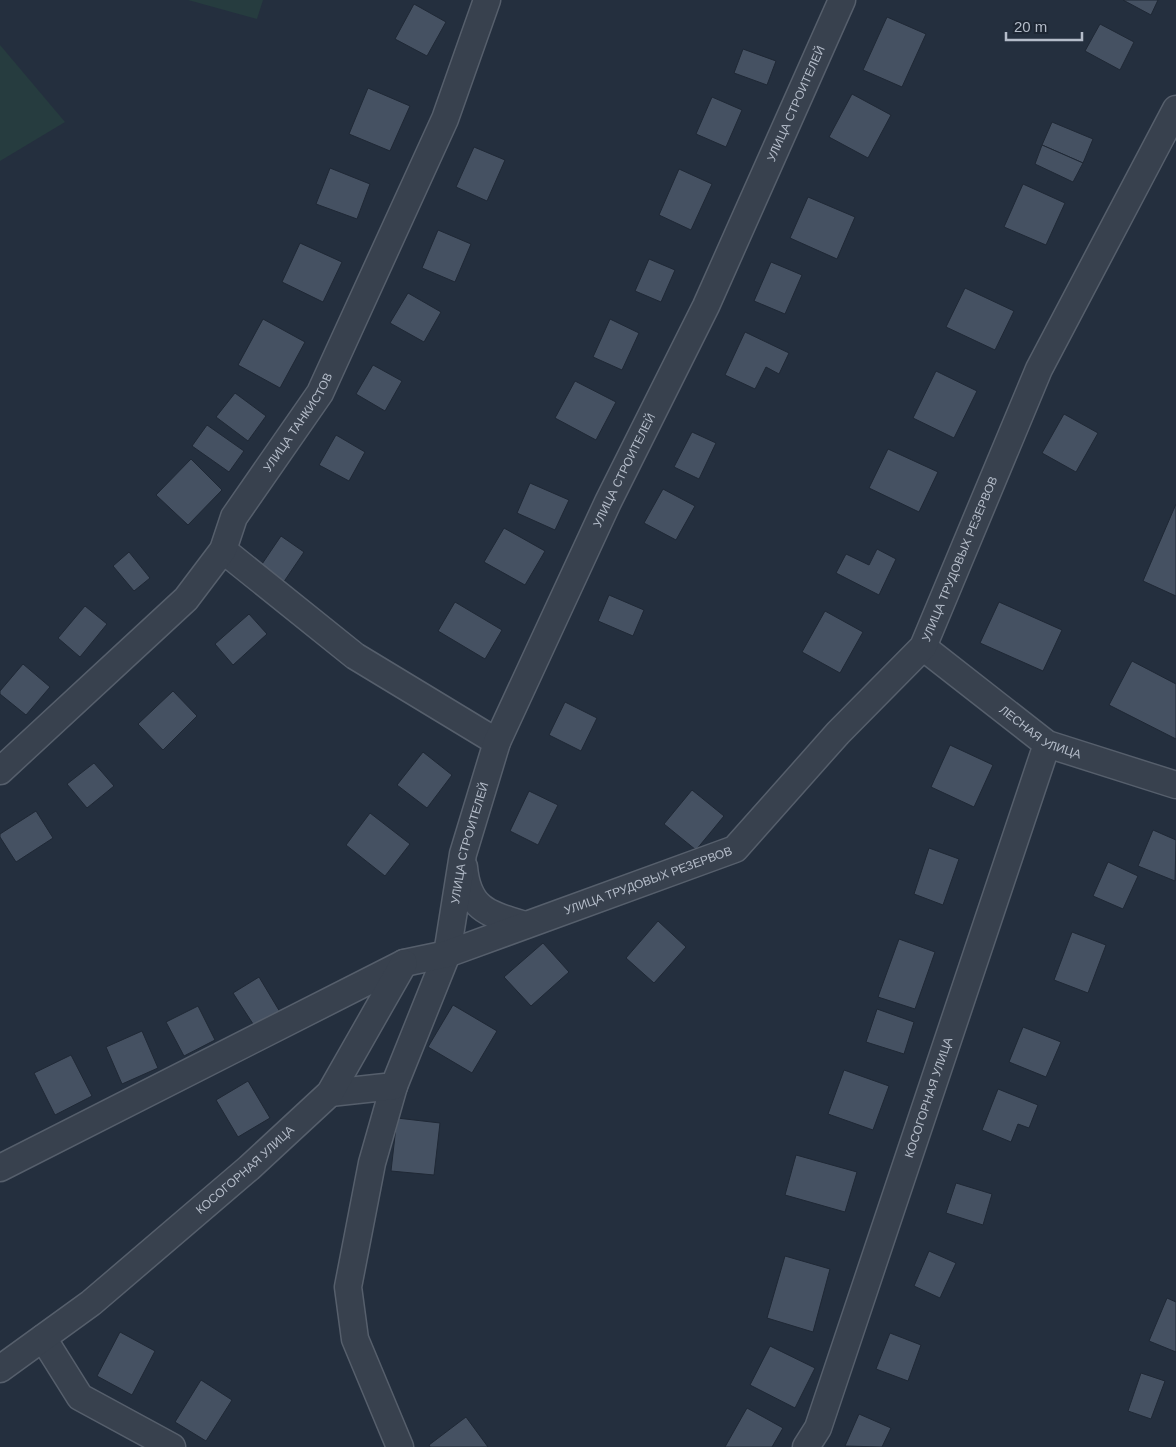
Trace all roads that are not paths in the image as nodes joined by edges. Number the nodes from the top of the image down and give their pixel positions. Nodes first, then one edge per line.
1 (487, 0) edge
2 (842, 0) edge
3 (1176, 109) edge
4 (223, 550) junction
5 (923, 647) junction
6 (497, 742) junction
7 (1047, 744) junction
8 (0, 771) edge
9 (1176, 785) edge
10 (463, 854) junction
11 (525, 925) junction
12 (447, 954) junction
13 (404, 963) junction
14 (394, 1086) junction
15 (330, 1093) junction
16 (0, 1168) edge
17 (43, 1338) junction
18 (0, 1369) edge
19 (172, 1447) edge
20 (400, 1447) edge
21 (806, 1447) edge

1 - 4 street, УЛИЦА ТАНКИСТОВ
2 - 6 street, УЛИЦА СТРОИТЕЛЕЙ
3 - 5 street, УЛИЦА ТРУДОВЫХ РЕЗЕРВОВ
4 - 6 street
4 - 8 street, УЛИЦА ТАНКИСТОВ
5 - 7 street, ЛЕСНАЯ УЛИЦА
5 - 11 street, УЛИЦА ТРУДОВЫХ РЕЗЕРВОВ
6 - 10 street, УЛИЦА СТРОИТЕЛЕЙ
7 - 9 street, ЛЕСНАЯ УЛИЦА
7 - 21 street, КОСОГОРНАЯ УЛИЦА
10 - 11 street
10 - 12 street, УЛИЦА СТРОИТЕЛЕЙ
11 - 12 street, УЛИЦА ТРУДОВЫХ РЕЗЕРВОВ
12 - 13 street
12 - 14 street, УЛИЦА СТРОИТЕЛЕЙ
13 - 15 street, КОСОГОРНАЯ УЛИЦА
13 - 16 street
14 - 15 street
14 - 20 street
15 - 17 street, КОСОГОРНАЯ УЛИЦА
17 - 18 street, КОСОГОРНАЯ УЛИЦА
17 - 19 street

